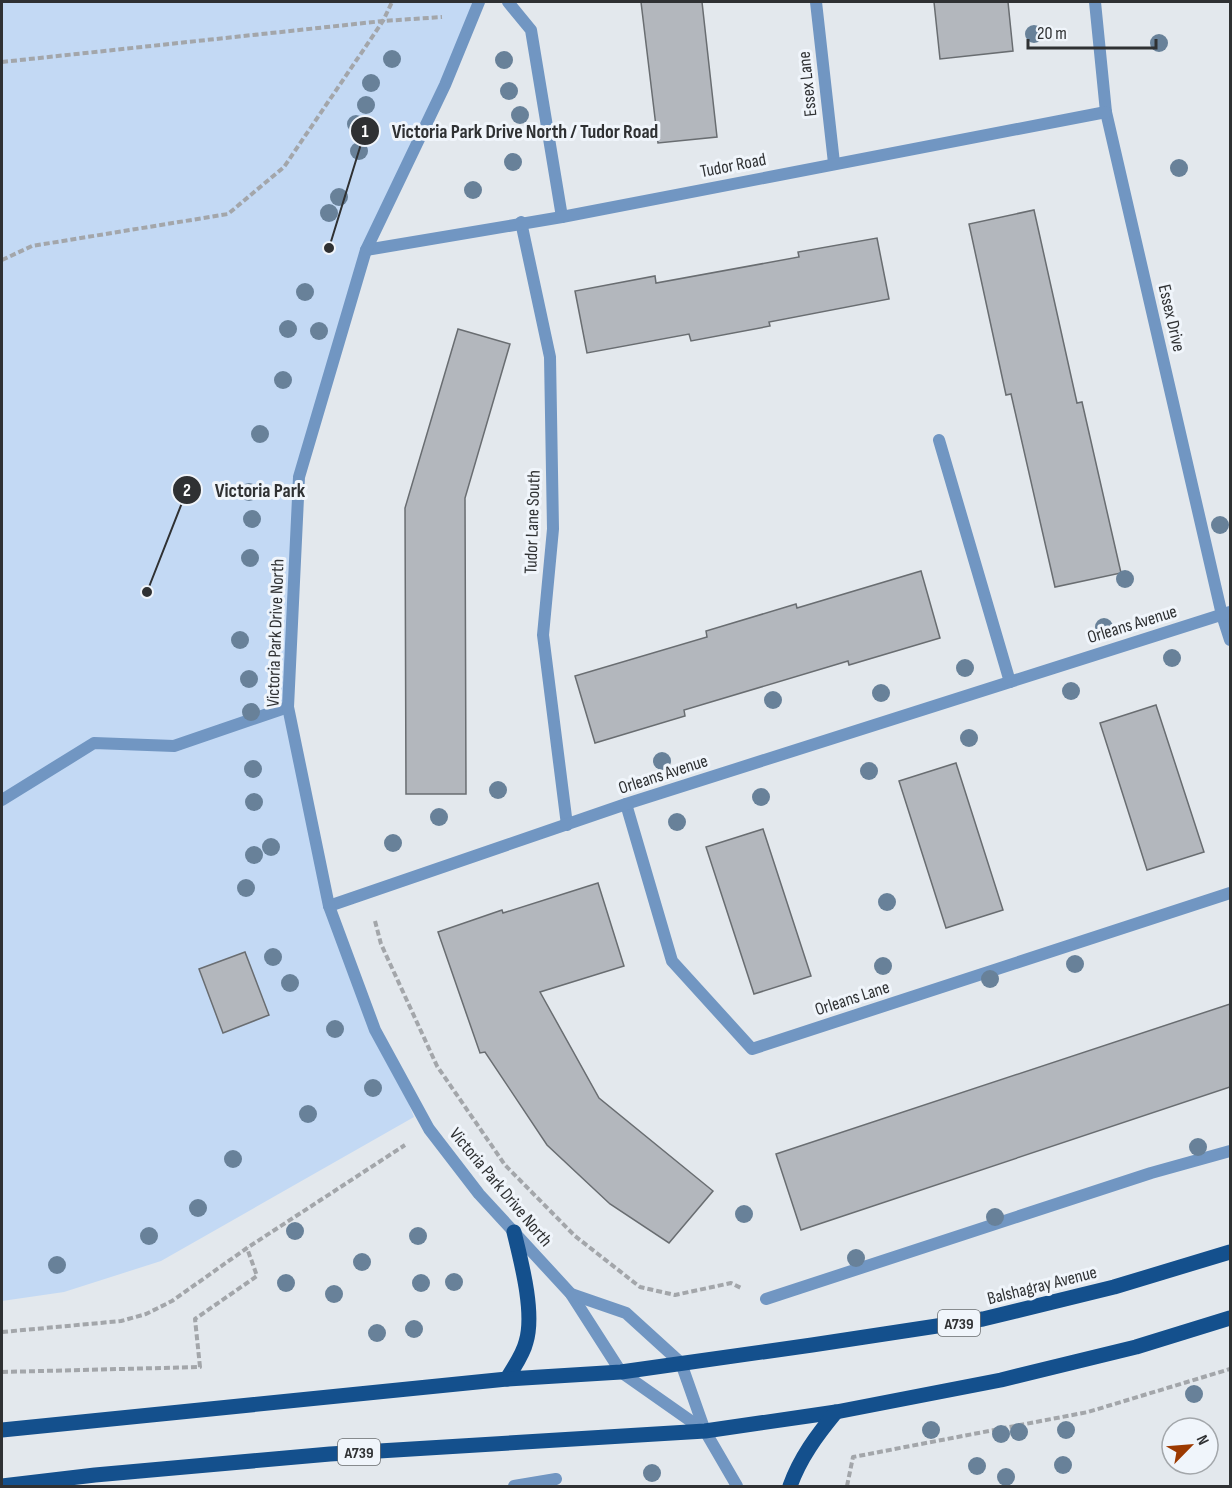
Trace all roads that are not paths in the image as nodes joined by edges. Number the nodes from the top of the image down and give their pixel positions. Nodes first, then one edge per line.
1 (479, 2) edge
2 (508, 2) edge
3 (816, 2) edge
4 (1095, 2) edge
5 (1106, 112) junction
6 (834, 163) junction
7 (562, 217) junction
8 (521, 222) junction
9 (366, 249) junction
10 (939, 440) dead end
11 (1226, 614) edge
12 (1230, 640) edge
13 (1010, 682) junction
14 (288, 707) junction
15 (2, 800) edge
16 (626, 804) junction
17 (567, 825) junction
18 (1230, 893) edge
19 (329, 906) junction
20 (1230, 1151) edge
21 (514, 1232) junction
22 (1230, 1252) edge
23 (571, 1294) junction
24 (766, 1299) road end
25 (1230, 1318) edge
26 (681, 1363) junction
27 (621, 1372) junction
28 (507, 1379) junction
29 (836, 1412) junction
30 (2, 1430) edge
31 (705, 1431) junction
32 (556, 1479) dead end
33 (2, 1486) edge
34 (514, 1486) edge
35 (737, 1486) edge
36 (790, 1486) edge

1 - 9 street, Victoria Park Drive North
2 - 7 street
3 - 6 street, Essex Lane
4 - 5 street, Essex Drive
5 - 6 street, Tudor Road
5 - 11 street, Essex Drive
6 - 7 street, Tudor Road
7 - 8 street, Tudor Road
8 - 9 street, Tudor Road
8 - 17 street, Tudor Lane South
9 - 14 street, Victoria Park Drive North
10 - 13 street
11 - 12 street, Essex Drive
11 - 13 street, Orleans Avenue
13 - 16 street, Orleans Avenue
14 - 15 street
14 - 19 street, Victoria Park Drive North
16 - 17 street, Orleans Avenue
16 - 18 street, Orleans Lane
17 - 19 street, Orleans Avenue
19 - 21 street, Victoria Park Drive North
20 - 24 street
21 - 23 street, Victoria Park Drive North
21 - 28 main road
22 - 26 main road, Balshagray Avenue / A739
23 - 26 street, Victoria Park Drive North
23 - 27 street, Victoria Park Drive North
25 - 29 main road, A739
26 - 27 main road, A739
26 - 31 street, Victoria Park Drive North
27 - 28 main road, A739
27 - 31 street, Victoria Park Drive North
28 - 30 main road, A739
29 - 31 main road, A739
29 - 36 main road
31 - 33 main road, A739
31 - 35 street
32 - 34 street

